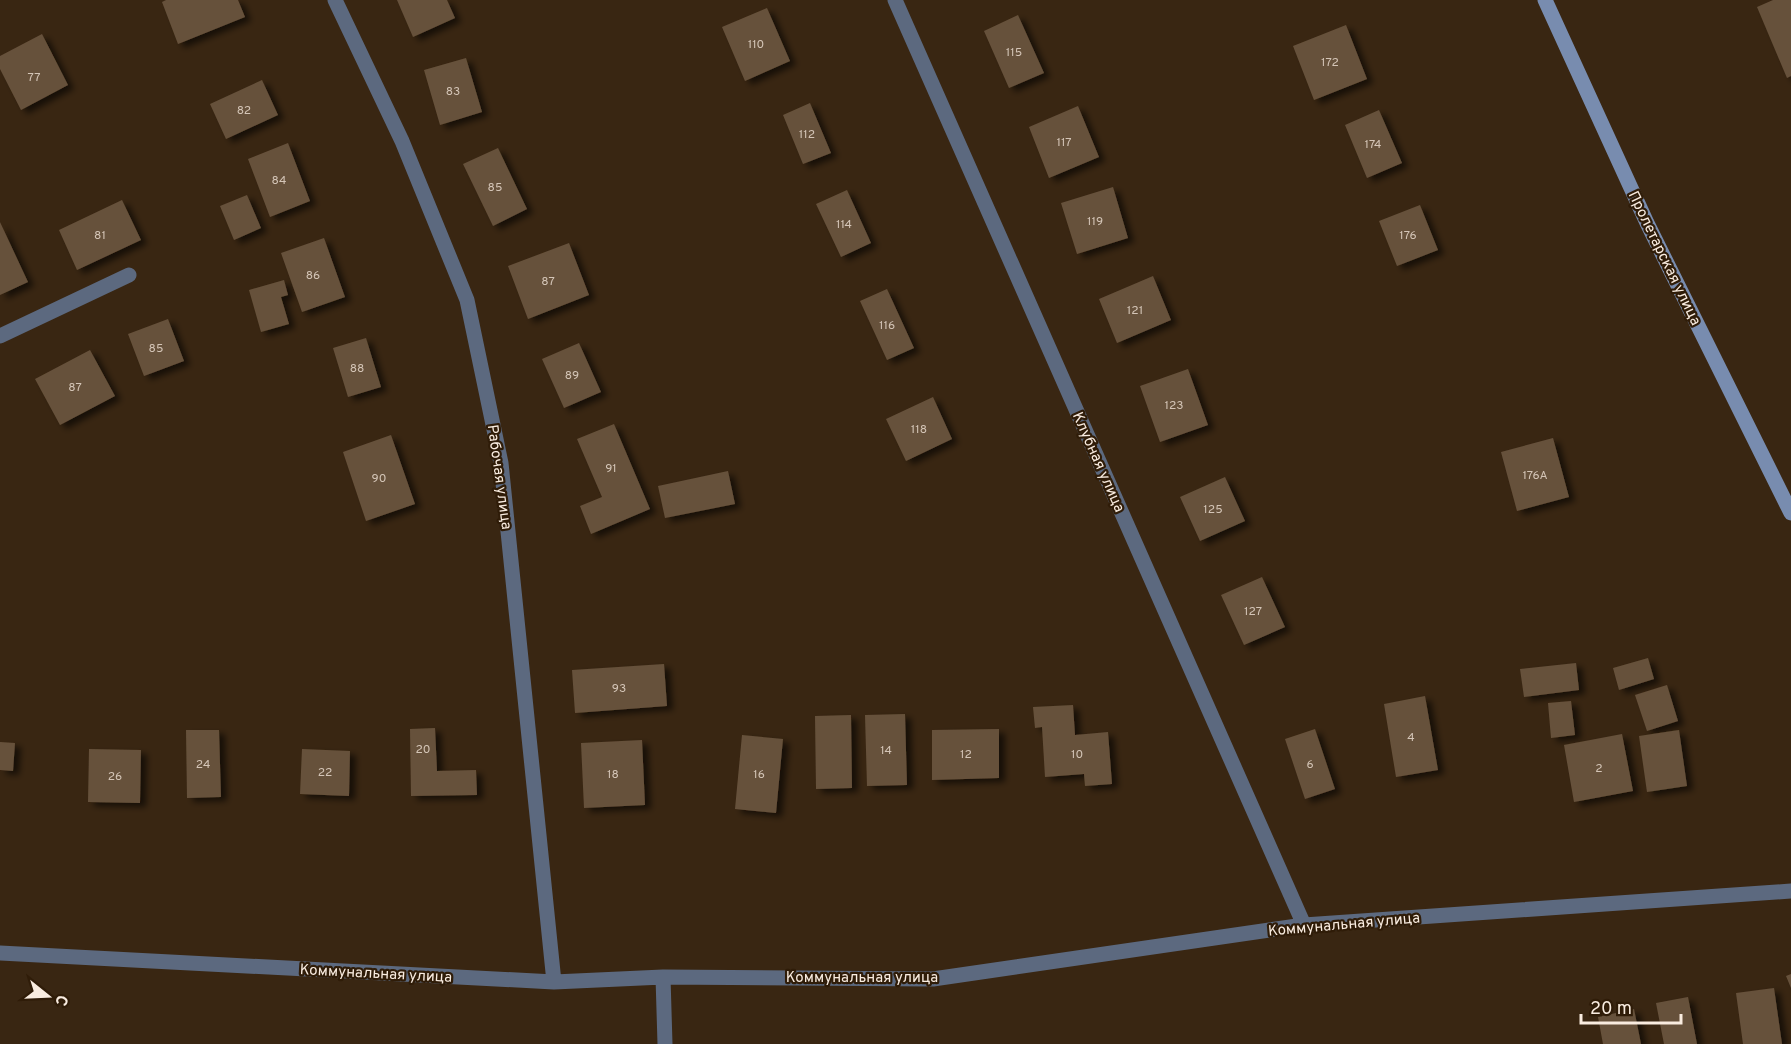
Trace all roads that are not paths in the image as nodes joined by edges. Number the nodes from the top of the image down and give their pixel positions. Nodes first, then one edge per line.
1 (335, 0) edge
2 (895, 0) edge
3 (1545, 0) edge
4 (129, 275) dead end
5 (0, 336) edge
6 (1791, 513) edge
7 (1791, 891) edge
8 (1304, 925) junction
9 (0, 953) edge
10 (663, 977) junction
11 (554, 982) junction
12 (665, 1044) edge

1 - 11 street, Рабочая улица
2 - 8 street, Клубная улица
3 - 6 main road, Пролетарская улица
4 - 5 street
7 - 8 street, Коммунальная улица
8 - 10 street, Коммунальная улица
9 - 11 street, Коммунальная улица
10 - 11 street, Коммунальная улица
10 - 12 street

